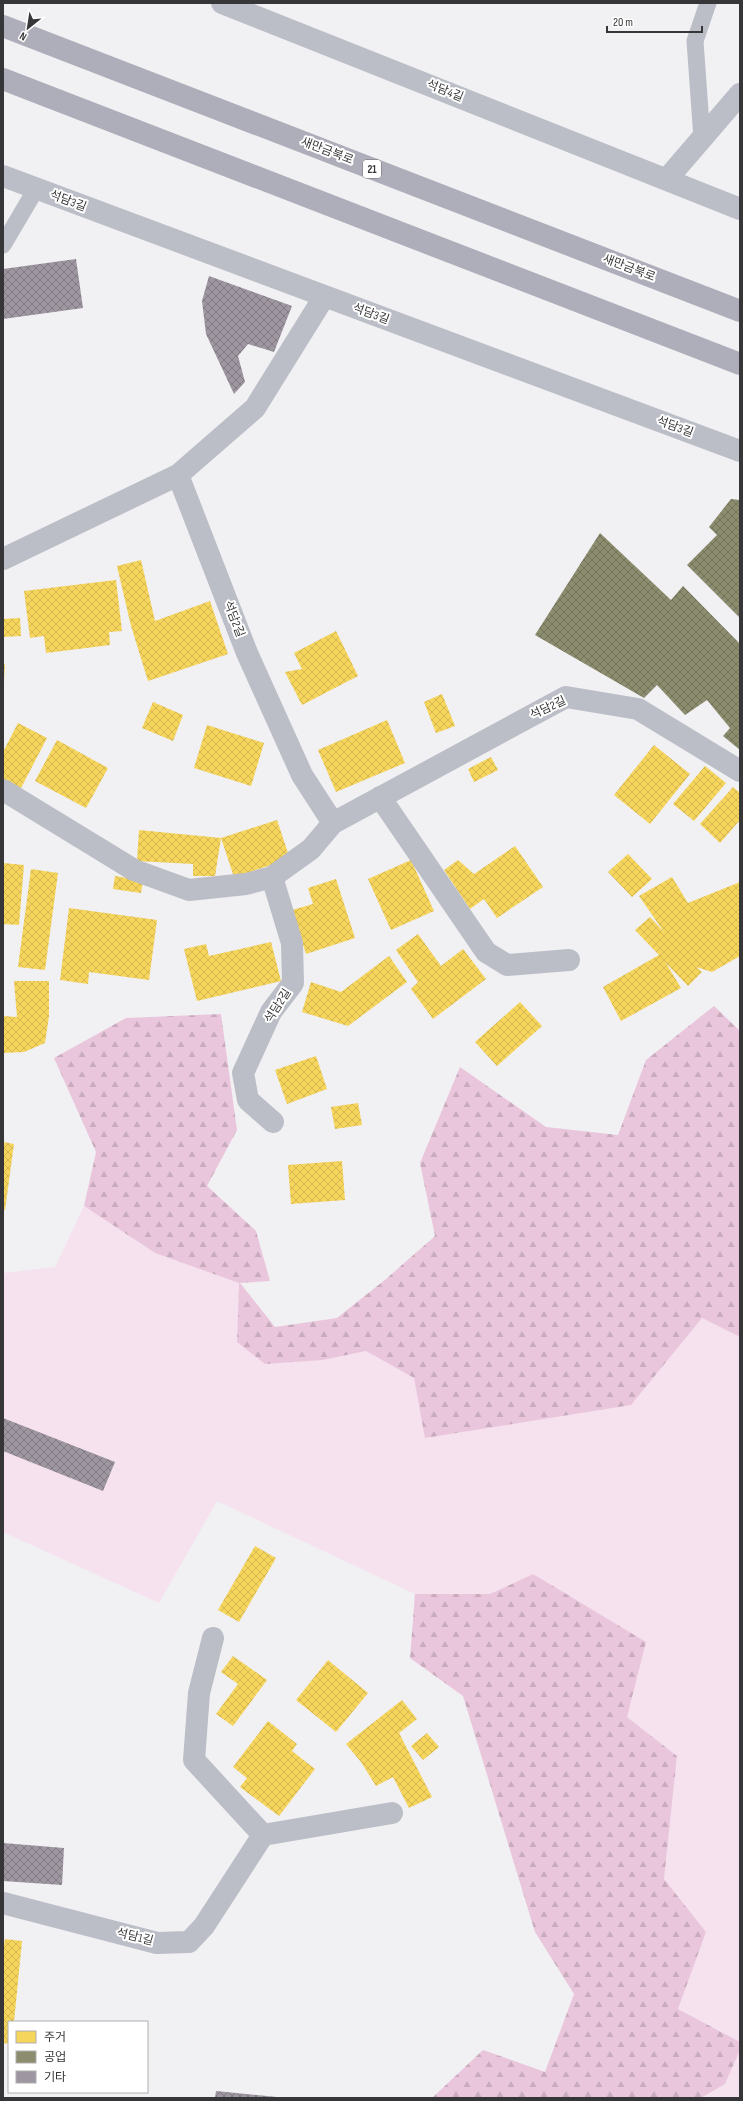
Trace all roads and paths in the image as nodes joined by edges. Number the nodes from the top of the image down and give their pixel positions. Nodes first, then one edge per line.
1 (222, 3) edge
2 (708, 3) edge
3 (3, 26) edge
4 (3, 79) edge
5 (740, 94) edge
6 (702, 139) junction
7 (3, 176) edge
8 (667, 179) junction
9 (36, 189) junction
10 (740, 209) edge
11 (3, 245) edge
12 (324, 297) junction
13 (740, 311) edge
14 (740, 364) edge
15 (740, 451) edge
16 (178, 475) junction
17 (3, 559) edge
18 (740, 772) edge
19 (3, 790) edge
20 (380, 797) junction
21 (333, 823) junction
22 (272, 877) junction
23 (569, 960) dead end
24 (274, 1122) dead end
25 (213, 1638) dead end
26 (392, 1813) dead end
27 (263, 1835) junction
28 (3, 1903) edge

1 - 8 street, 석담4길
2 - 6 lane
3 - 13 highway, 새만금북로 / 21
4 - 14 highway
5 - 6 street
6 - 8 street
7 - 9 street, 석담3길
8 - 10 street, 석담4길
9 - 11 lane
9 - 12 street, 석담3길
12 - 15 street, 석담3길
12 - 16 street
16 - 17 street
16 - 21 street, 석담2길
18 - 20 street, 석담2길
19 - 22 street, 석담2길
20 - 21 street, 석담2길
20 - 23 street
21 - 22 street, 석담2길
22 - 24 street, 석담2길
25 - 27 street
26 - 27 street
27 - 28 street, 석담1길

